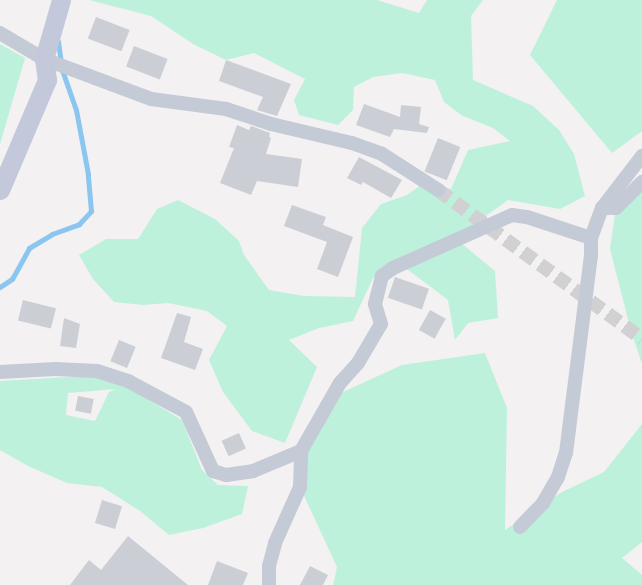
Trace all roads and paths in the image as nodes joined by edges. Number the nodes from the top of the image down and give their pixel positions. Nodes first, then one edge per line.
1 (61, 0) edge
2 (0, 33) edge
3 (44, 59) junction
4 (642, 156) edge
5 (642, 182) edge
6 (0, 190) edge
7 (438, 190) tunnel mouth
8 (602, 208) junction
9 (591, 238) junction
10 (0, 372) edge
11 (301, 451) junction
12 (520, 527) dead end
13 (269, 585) edge

1 - 3 street
2 - 3 street
3 - 6 street
3 - 7 street
4 - 8 street
5 - 8 street
8 - 9 street
9 - 11 street
9 - 12 street
10 - 11 street
11 - 13 street

